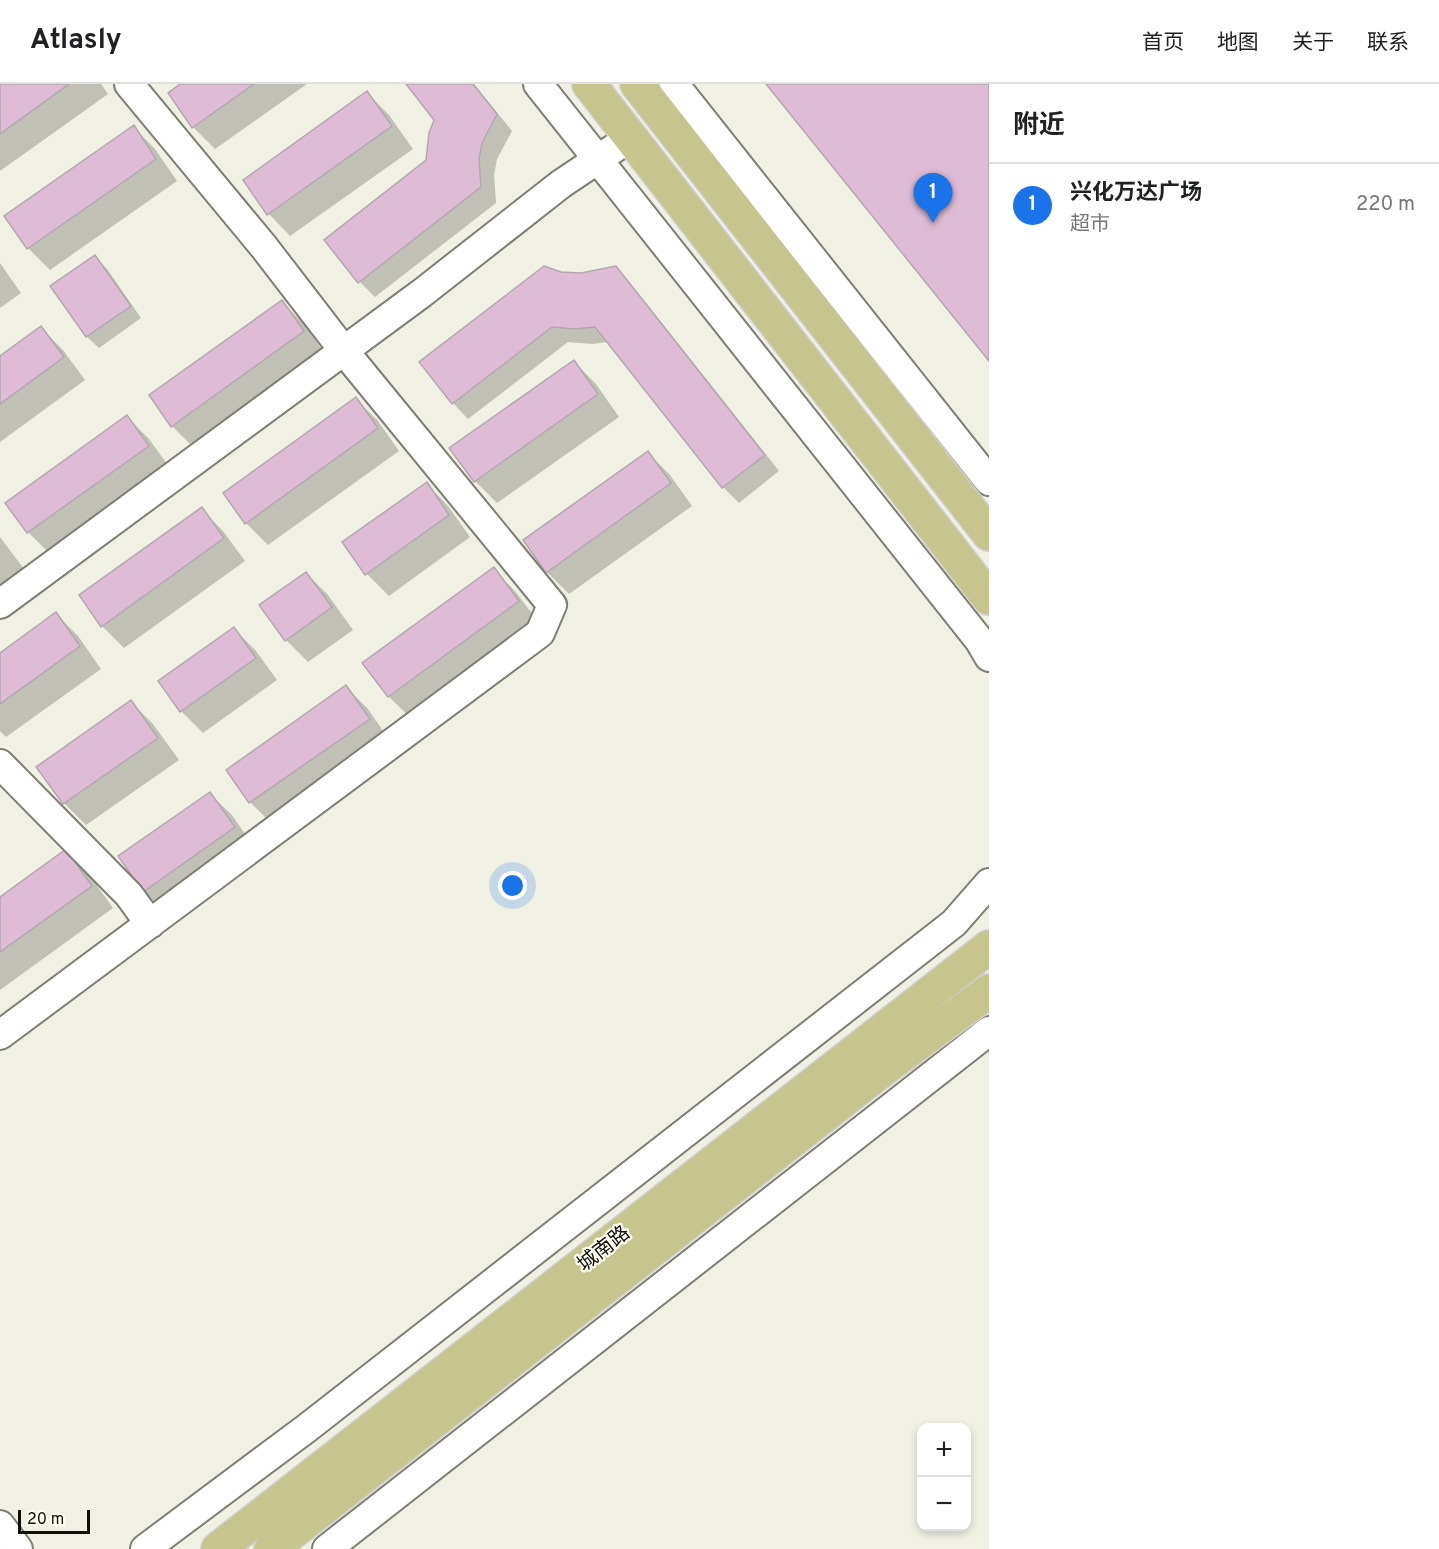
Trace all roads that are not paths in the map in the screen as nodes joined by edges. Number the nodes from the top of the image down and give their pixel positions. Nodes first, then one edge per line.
1 (129, 84) edge
2 (538, 84) edge
3 (589, 84) edge
4 (637, 84) edge
5 (674, 84) edge
6 (631, 136) junction
7 (598, 159) junction
8 (344, 351) junction
9 (989, 481) edge
10 (989, 534) edge
11 (989, 598) edge
12 (0, 604) edge
13 (989, 657) edge
14 (0, 764) edge
15 (989, 883) edge
16 (150, 924) junction
17 (989, 948) edge
18 (989, 991) edge
19 (989, 1031) edge
20 (0, 1035) edge
21 (0, 1525) edge
22 (18, 1549) edge
23 (145, 1549) edge
24 (218, 1549) edge
25 (271, 1549) edge
26 (327, 1549) edge

1 - 8 street
2 - 7 street
3 - 6 main road
4 - 10 main road
5 - 9 street
6 - 7 street
6 - 11 main road
7 - 8 street
7 - 13 street
8 - 12 street
8 - 16 street
14 - 16 street
15 - 23 street
16 - 20 street
17 - 24 main road, 城南路
18 - 25 main road, 城南路
19 - 26 street
21 - 22 street

